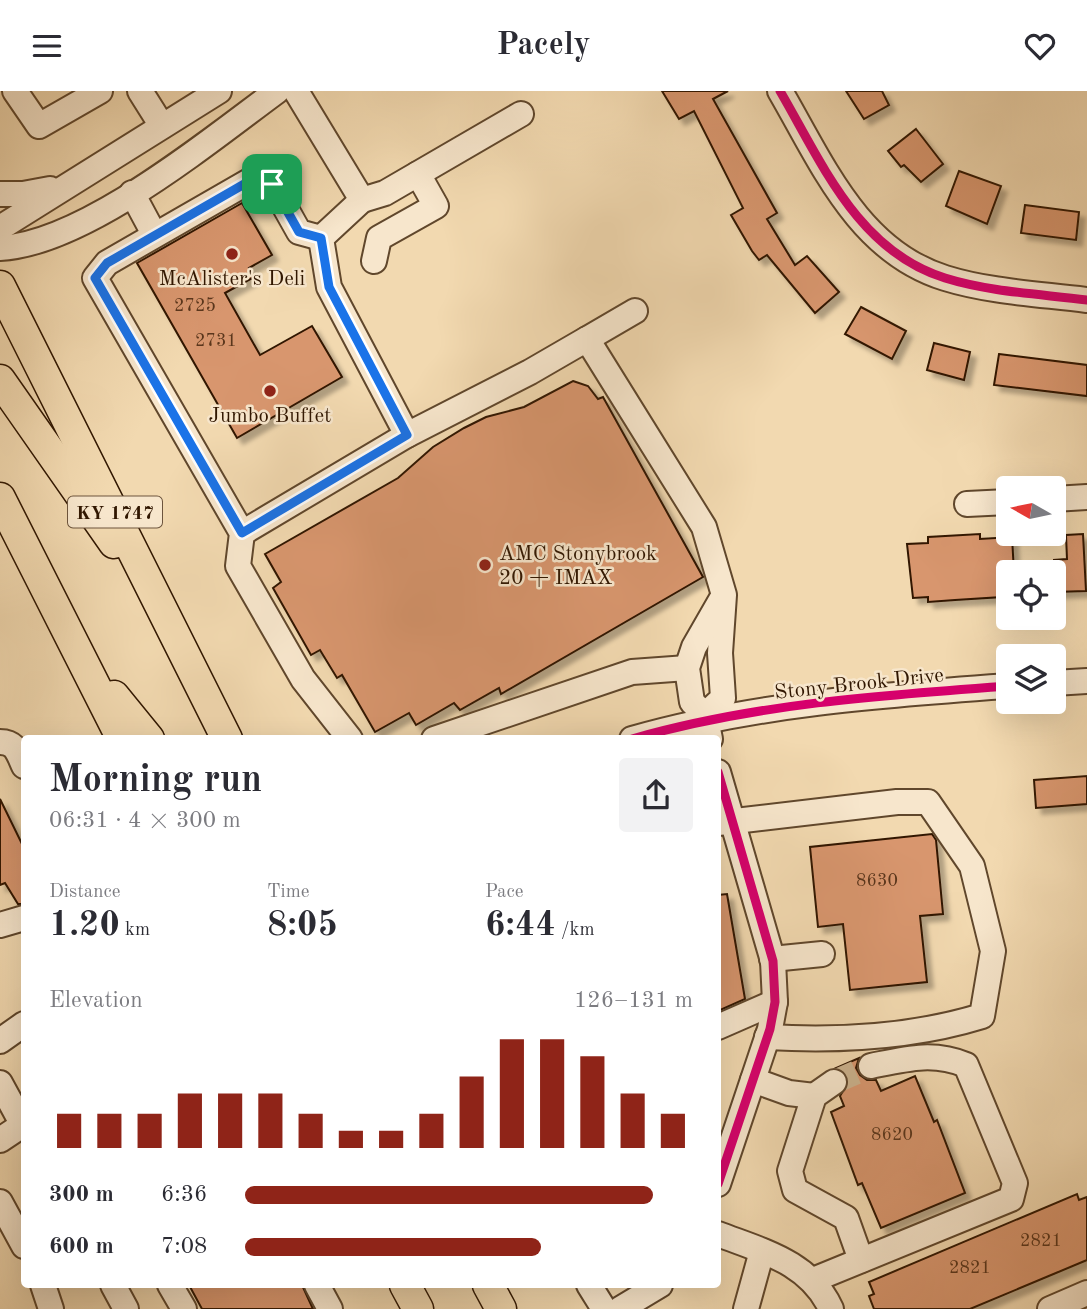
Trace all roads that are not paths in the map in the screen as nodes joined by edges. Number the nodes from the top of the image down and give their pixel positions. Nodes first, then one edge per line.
1 (15, 91) edge
2 (100, 91) edge
3 (140, 91) edge
4 (219, 91) edge
5 (277, 91) edge
6 (296, 91) edge
7 (780, 91) edge
8 (522, 114) dead end
9 (153, 132) junction
10 (166, 172) junction
11 (418, 174) junction
12 (65, 186) junction
13 (132, 193) junction
14 (0, 194) edge
15 (362, 200) junction
16 (0, 228) edge
17 (154, 235) junction
18 (321, 238) junction
19 (0, 248) edge
20 (374, 261) dead end
21 (0, 286) edge
22 (1087, 300) edge
23 (635, 311) dead end
24 (587, 338) junction
25 (0, 380) edge
26 (407, 435) junction
27 (1087, 497) edge
28 (0, 498) edge
29 (1066, 498) edge
30 (996, 503) edge
31 (967, 504) dead end
32 (242, 533) junction
33 (724, 595) junction
34 (172, 627) junction
35 (75, 646) junction
36 (687, 668) junction
37 (1087, 681) edge
38 (1066, 682) edge
39 (996, 687) edge
40 (707, 725) edge
41 (120, 735) edge
42 (146, 735) edge
43 (225, 735) edge
44 (347, 735) edge
45 (446, 735) edge
46 (653, 735) edge
47 (0, 742) edge
48 (21, 759) edge
49 (721, 796) edge
50 (724, 821) edge
51 (21, 919) edge
52 (0, 925) edge
53 (822, 954) dead end
54 (772, 959) junction
55 (775, 1002) junction
56 (21, 1026) edge
57 (721, 1026) edge
58 (767, 1037) junction
59 (0, 1041) edge
60 (871, 1066) tunnel mouth
61 (753, 1080) junction
62 (0, 1083) edge
63 (21, 1120) edge
64 (21, 1127) edge
65 (0, 1140) edge
66 (721, 1175) edge
67 (0, 1202) edge
68 (721, 1235) edge
69 (21, 1240) edge
70 (762, 1251) junction
71 (861, 1260) junction
72 (813, 1280) junction
73 (44, 1288) edge
74 (115, 1288) edge
75 (319, 1288) edge
76 (407, 1288) edge
77 (490, 1288) edge
78 (591, 1288) edge
79 (655, 1288) edge
80 (1087, 1293) edge
81 (51, 1309) edge
82 (126, 1309) edge
83 (330, 1309) edge
84 (418, 1309) edge
85 (500, 1309) edge
86 (604, 1309) edge
87 (620, 1309) edge
88 (746, 1309) edge
89 (831, 1309) edge
90 (1050, 1309) edge

1 - 2 street
3 - 9 street
4 - 9 street
5 - 10 street
6 - 15 street
7 - 22 street
8 - 11 street
9 - 10 street
9 - 12 street
10 - 13 street
11 - 15 street
11 - 20 street
12 - 14 street
12 - 16 street
13 - 17 street
13 - 19 street
15 - 18 street
17 - 18 street
17 - 32 street
18 - 26 street
21 - 34 main road, KY 1747
23 - 24 street
24 - 26 street
24 - 33 street
25 - 34 main road
26 - 32 street
27 - 29 street
28 - 35 main road
30 - 31 street
32 - 44 street
33 - 36 street
33 - 40 street
34 - 43 main road, KY 1747
35 - 41 main road
35 - 42 main road
36 - 40 street
36 - 45 street
37 - 38 street
39 - 40 street, Stony Brook Drive
40 - 46 street, Stony Brook Drive
47 - 48 street
49 - 50 street
50 - 54 street
50 - 58 street
51 - 52 street
53 - 54 street
54 - 55 street
55 - 57 street
55 - 58 street
56 - 59 street
58 - 61 street
60 - 71 street
61 - 66 street
61 - 71 street
62 - 63 street
64 - 65 street
67 - 69 street
68 - 70 street
70 - 72 street
70 - 88 street
71 - 72 street
72 - 89 street
73 - 81 street
74 - 82 street
75 - 83 street
76 - 84 main road
77 - 85 main road
78 - 86 street
79 - 87 street
80 - 90 street

